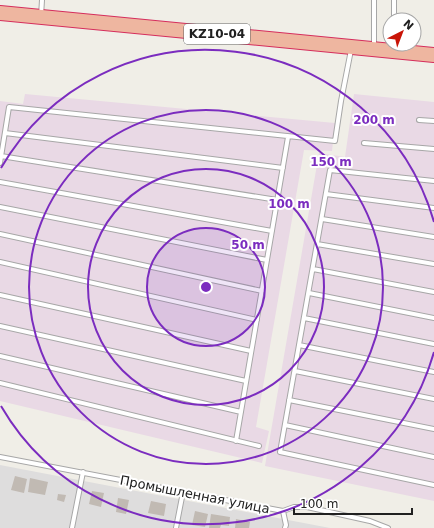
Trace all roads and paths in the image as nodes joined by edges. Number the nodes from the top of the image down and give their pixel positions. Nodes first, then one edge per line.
1 (42, 0) edge
2 (374, 0) edge
3 (394, 0) edge
4 (394, 12) edge
5 (0, 13) edge
6 (41, 17) junction
7 (352, 48) junction
8 (382, 49) edge
9 (374, 50) junction
10 (417, 52) edge
11 (434, 55) edge
12 (419, 120) dead end
13 (434, 121) edge
14 (5, 133) junction
15 (288, 137) junction
16 (364, 142) dead end
17 (434, 149) edge
18 (1, 156) junction
19 (0, 163) edge
20 (283, 168) junction
21 (434, 181) edge
22 (0, 182) edge
23 (326, 194) junction
24 (278, 200) junction
25 (0, 207) edge
26 (434, 208) edge
27 (322, 219) junction
28 (272, 231) junction
29 (0, 234) edge
30 (434, 237) edge
31 (317, 244) junction
32 (267, 260) junction
33 (0, 262) edge
34 (434, 264) edge
35 (313, 269) junction
36 (262, 291) junction
37 (434, 292) edge
38 (309, 293) junction
39 (0, 295) edge
40 (304, 318) junction
41 (434, 318) edge
42 (257, 320) junction
43 (0, 326) edge
44 (434, 344) edge
45 (299, 345) junction
46 (251, 351) junction
47 (0, 356) edge
48 (295, 371) junction
49 (434, 372) edge
50 (246, 381) junction
51 (0, 383) edge
52 (434, 399) edge
53 (289, 400) junction
54 (241, 412) junction
55 (285, 425) junction
56 (434, 429) edge
57 (236, 441) junction
58 (259, 446) dead end
59 (434, 457) edge
60 (0, 458) edge
61 (83, 472) junction
62 (434, 485) edge
63 (183, 492) junction
64 (283, 512) junction
65 (72, 528) edge
66 (176, 528) edge
67 (285, 528) edge
68 (386, 528) edge

1 - 6 lane
2 - 9 lane
3 - 4 lane
5 - 6 highway, KZ10-04
6 - 7 highway, KZ10-04
7 - 9 highway, KZ10-04
7 - 15 lane
8 - 9 highway, KZ10-04
10 - 11 highway, KZ10-04
12 - 13 lane
14 - 15 lane
14 - 18 lane
14 - 20 lane
15 - 20 lane
16 - 17 lane
18 - 19 lane
18 - 24 lane
20 - 24 lane
21 - 23 lane
22 - 28 lane
23 - 26 lane
23 - 27 lane
24 - 28 lane
25 - 32 lane
27 - 30 lane
27 - 31 lane
28 - 32 lane
29 - 36 lane
31 - 34 lane
31 - 35 lane
32 - 36 lane
33 - 42 lane
35 - 37 lane
35 - 38 lane
36 - 42 lane
38 - 40 lane
38 - 41 lane
39 - 46 lane
40 - 44 lane
40 - 45 lane
42 - 46 lane
43 - 50 lane
45 - 48 lane
45 - 49 lane
46 - 50 lane
47 - 54 lane
48 - 52 lane
48 - 53 lane
50 - 54 lane
51 - 57 lane
53 - 55 lane
53 - 56 lane
54 - 57 lane
55 - 59 lane
55 - 62 lane
57 - 58 lane
60 - 61 lane, Промышленная улица
61 - 63 lane, Промышленная улица
61 - 65 lane
63 - 64 lane, Промышленная улица
63 - 66 lane
64 - 67 lane
64 - 68 lane, Промышленная улица

